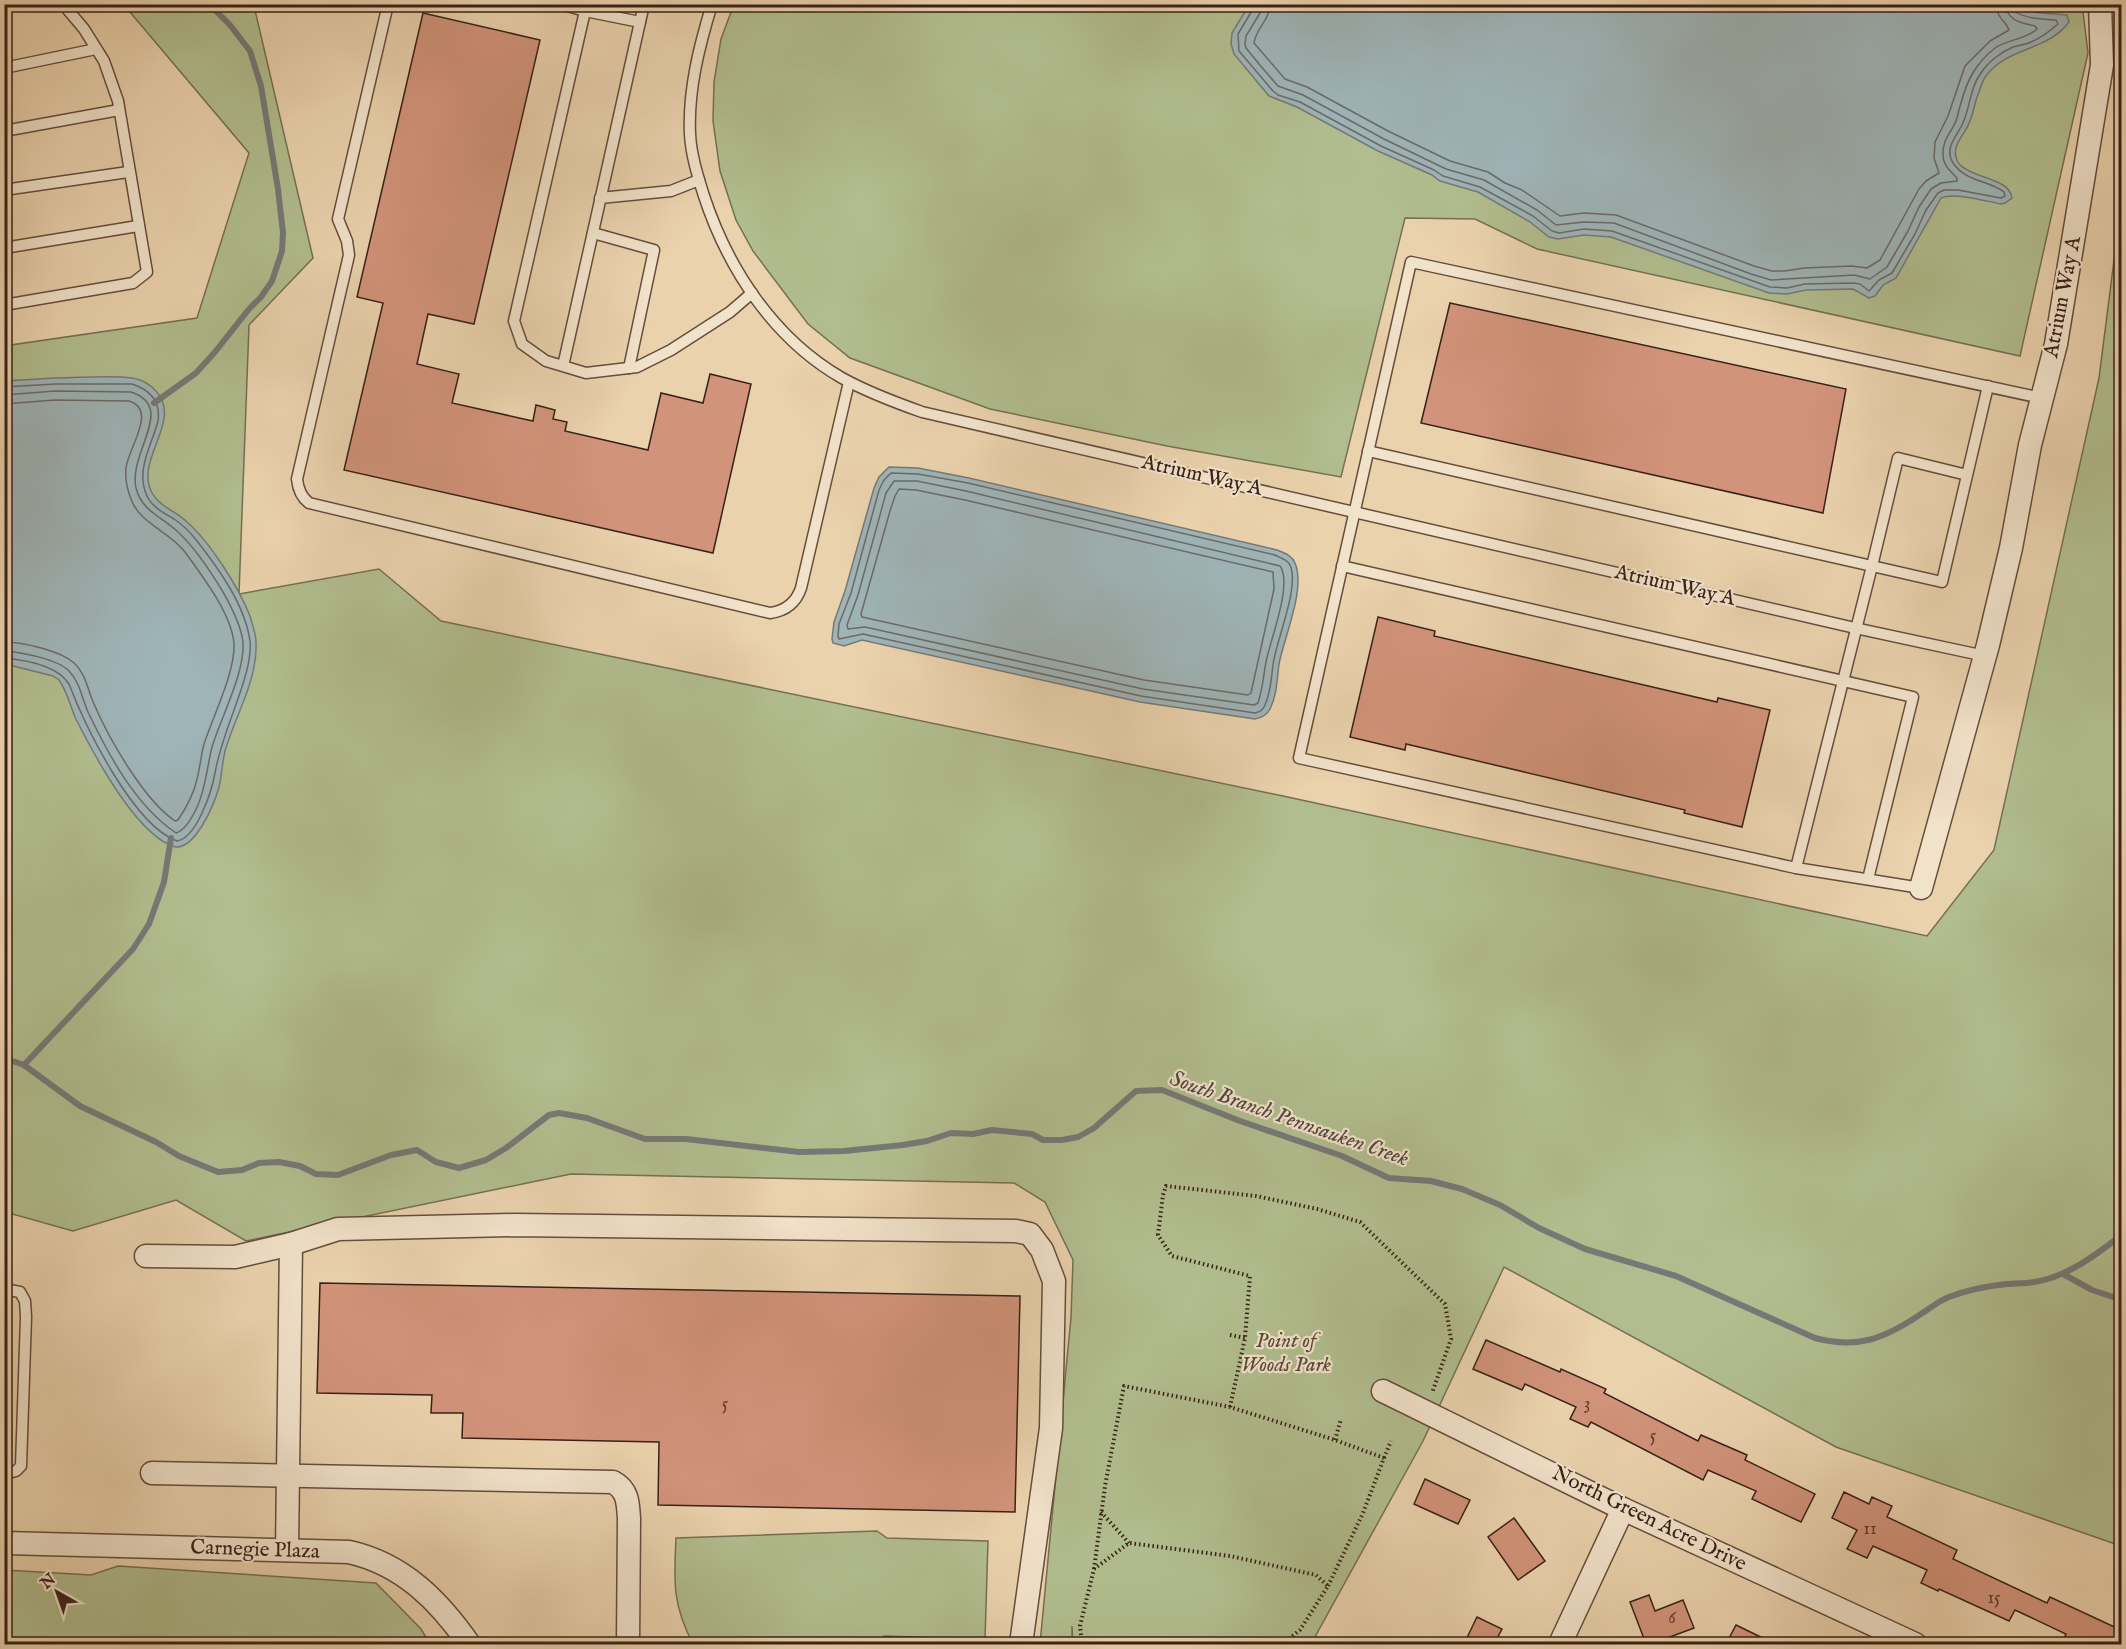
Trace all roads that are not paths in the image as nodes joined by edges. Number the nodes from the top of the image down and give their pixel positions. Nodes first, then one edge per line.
1 (63, 4) edge
2 (388, 4) edge
3 (561, 4) edge
4 (644, 4) edge
5 (712, 4) edge
6 (2100, 4) edge
7 (585, 11) junction
8 (640, 22) junction
9 (96, 49) junction
10 (4, 68) edge
11 (119, 110) junction
12 (4, 131) edge
13 (128, 172) junction
14 (699, 180) junction
15 (4, 190) edge
16 (600, 198) junction
17 (138, 226) junction
18 (593, 233) junction
19 (4, 248) edge
20 (752, 293) junction
21 (4, 304) edge
22 (563, 366) junction
23 (629, 368) junction
24 (849, 382) junction
25 (1988, 386) junction
26 (2041, 398) junction
27 (1368, 451) junction
28 (1967, 475) junction
29 (1355, 512) junction
30 (1342, 566) junction
31 (1872, 566) junction
32 (1855, 628) junction
33 (1985, 656) junction
34 (1842, 680) junction
35 (1796, 868) junction
36 (1868, 879) junction
37 (1921, 888) joint
38 (291, 1244) junction
39 (146, 1257) dead end
40 (4, 1289) edge
41 (1383, 1391) dead end
42 (152, 1473) dead end
43 (4, 1474) edge
44 (288, 1475) junction
45 (1623, 1509) junction
46 (4, 1543) edge
47 (287, 1550) junction
48 (469, 1644) edge
49 (628, 1644) edge
50 (1022, 1644) edge
51 (1560, 1644) edge
52 (1915, 1644) edge

1 - 9 lane
2 - 24 lane
3 - 7 lane
4 - 8 lane
5 - 14 lane, Atrium Way A
6 - 26 street, Atrium Way A
7 - 8 lane
7 - 22 lane
8 - 16 lane
9 - 10 lane
9 - 11 lane
11 - 12 lane
11 - 13 lane
13 - 15 lane
13 - 17 lane
14 - 16 lane
14 - 20 lane, Atrium Way A
16 - 18 lane
17 - 19 lane
17 - 21 lane
18 - 22 lane
18 - 23 lane
20 - 23 lane
20 - 24 lane, Atrium Way A
22 - 23 lane
24 - 29 lane, Atrium Way A
25 - 26 lane
25 - 27 lane
25 - 28 lane
26 - 33 street, Atrium Way A
27 - 29 lane
27 - 31 lane
28 - 31 lane
28 - 31 lane
29 - 30 lane
29 - 32 lane, Atrium Way A
30 - 34 lane
30 - 35 lane
31 - 32 lane
32 - 33 lane, Atrium Way A
32 - 34 lane
33 - 37 street, Atrium Way A
34 - 35 lane
34 - 36 lane
35 - 36 lane
36 - 37 lane
38 - 39 street
38 - 44 street
38 - 50 street
40 - 43 lane
41 - 45 street, North Green Acre Drive
42 - 44 street
44 - 47 street
44 - 49 street
45 - 51 street
45 - 52 street, North Green Acre Drive
46 - 47 street, Carnegie Plaza
47 - 48 street, Carnegie Plaza

